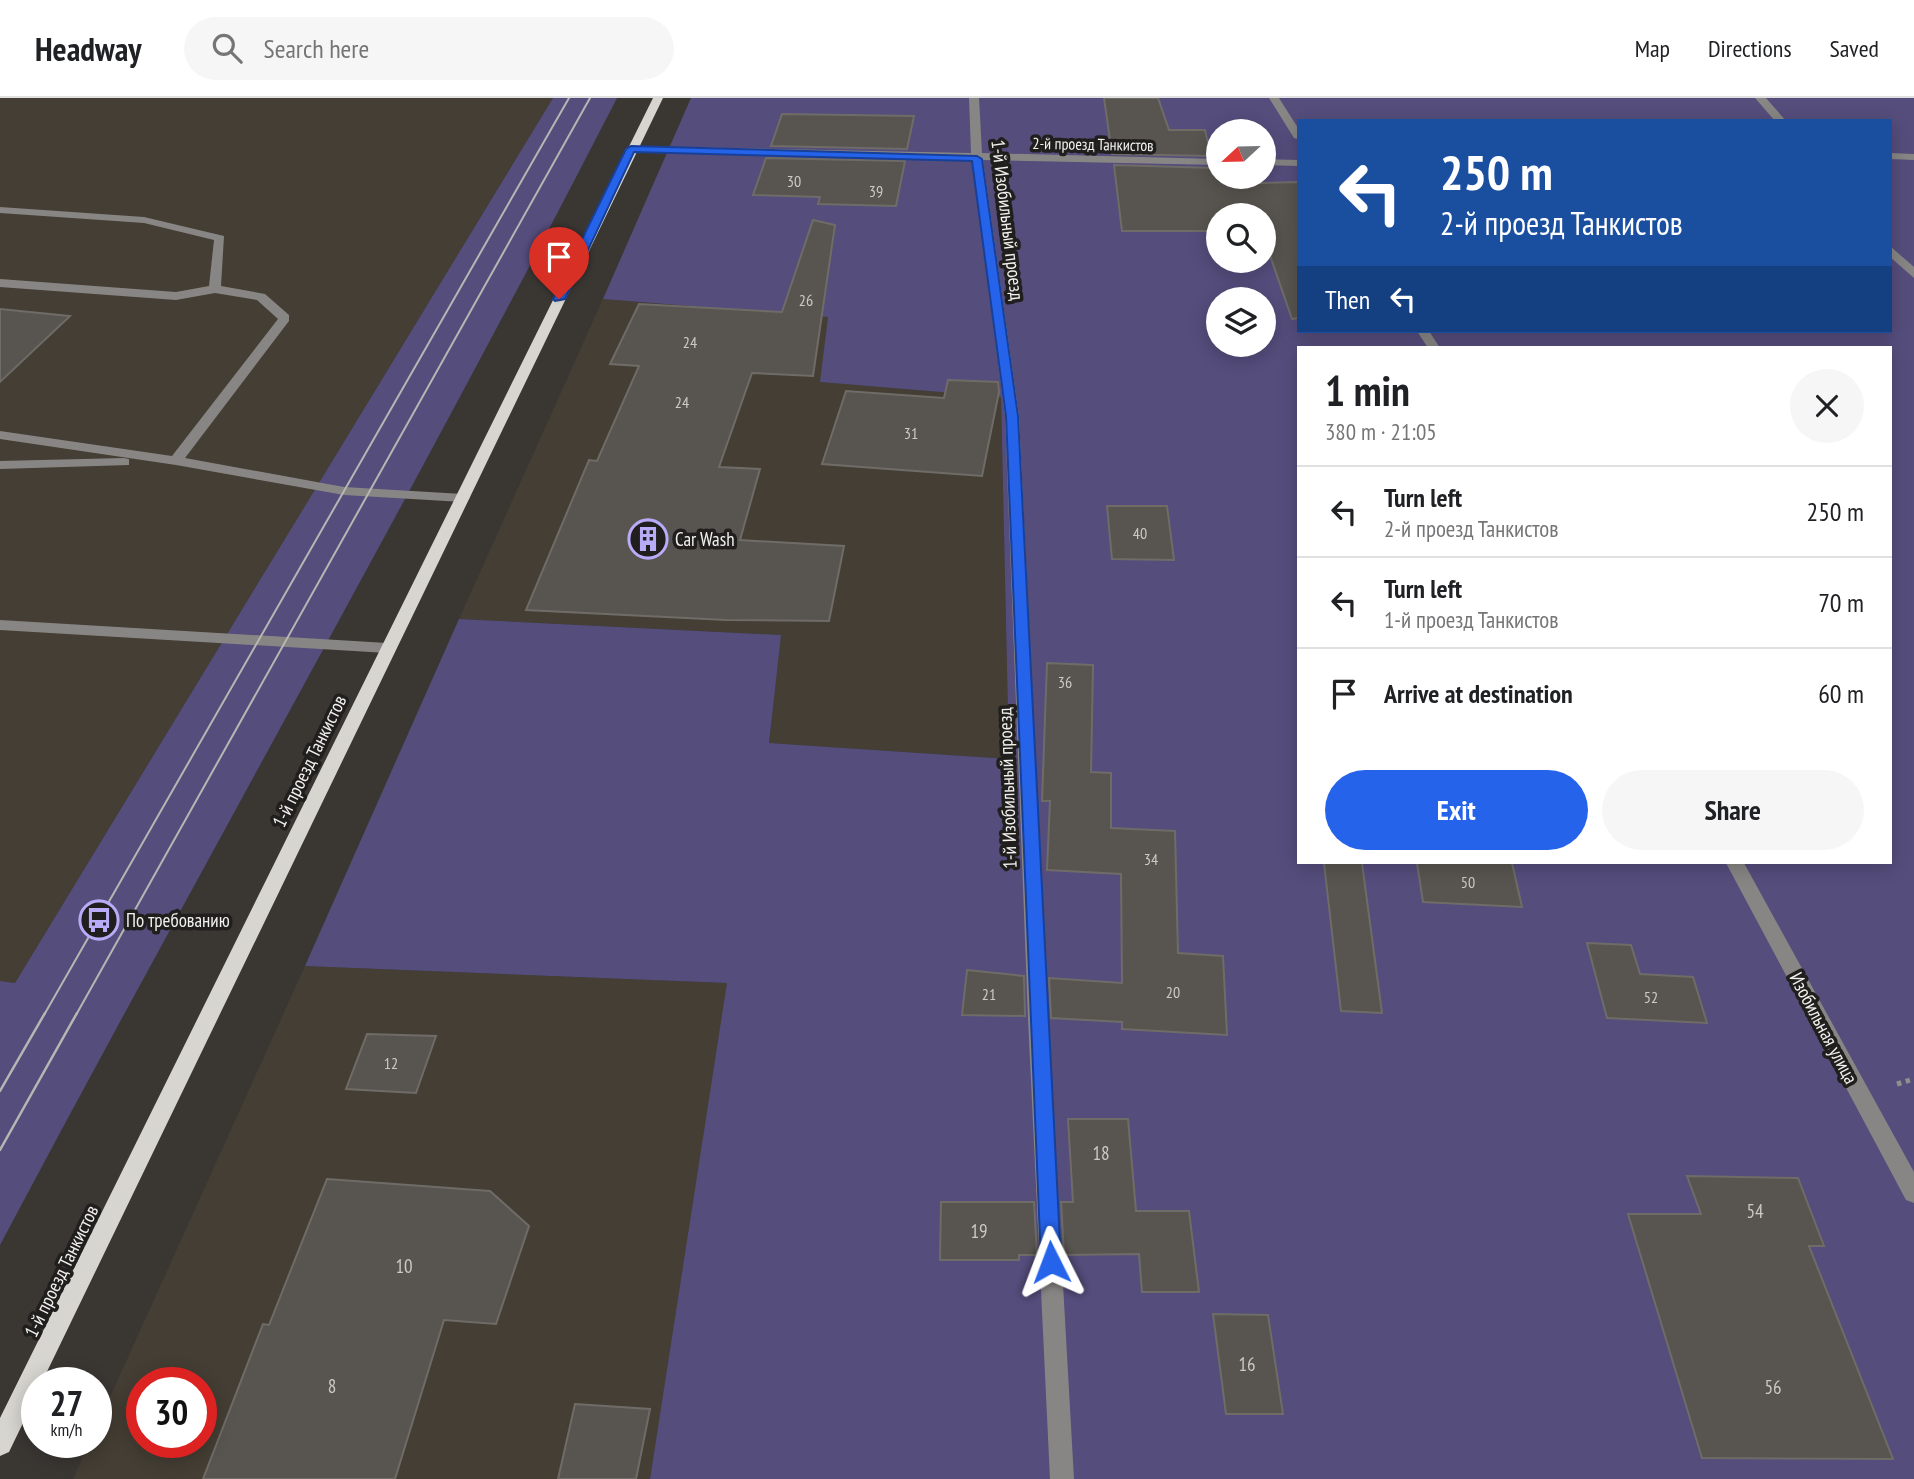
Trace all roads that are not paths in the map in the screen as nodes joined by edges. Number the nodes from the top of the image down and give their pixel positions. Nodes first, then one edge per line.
1 (658, 98) edge
2 (974, 98) edge
3 (1274, 98) edge
4 (1760, 98) edge
5 (1779, 119) edge
6 (1297, 134) edge
7 (631, 149) junction
8 (1892, 156) edge
9 (1914, 157) edge
10 (977, 159) junction
11 (1206, 162) edge
12 (1276, 162) edge
13 (1297, 163) edge
14 (0, 210) edge
15 (1892, 252) edge
16 (1914, 274) edge
17 (0, 283) edge
18 (215, 289) junction
19 (0, 435) edge
20 (176, 461) junction
21 (0, 465) edge
22 (463, 498) junction
23 (0, 625) edge
24 (387, 648) junction
25 (1736, 864) edge
26 (1914, 1193) edge
27 (0, 1444) edge
28 (1062, 1479) edge

1 - 7 main road, 1-й проезд Танкистов
2 - 10 street, 1-й Изобильный проезд
3 - 6 street
4 - 5 street
7 - 10 street, 2-й проезд Танкистов
7 - 22 main road, 1-й проезд Танкистов
8 - 9 street
10 - 11 street, 2-й проезд Танкистов
10 - 28 street, 1-й Изобильный проезд
12 - 13 street
14 - 18 street
15 - 16 street
17 - 18 street
18 - 20 street
19 - 20 street
20 - 21 street
20 - 22 street
22 - 24 main road, 1-й проезд Танкистов
23 - 24 street
24 - 27 main road, 1-й проезд Танкистов
25 - 26 street, Изобильная улица

